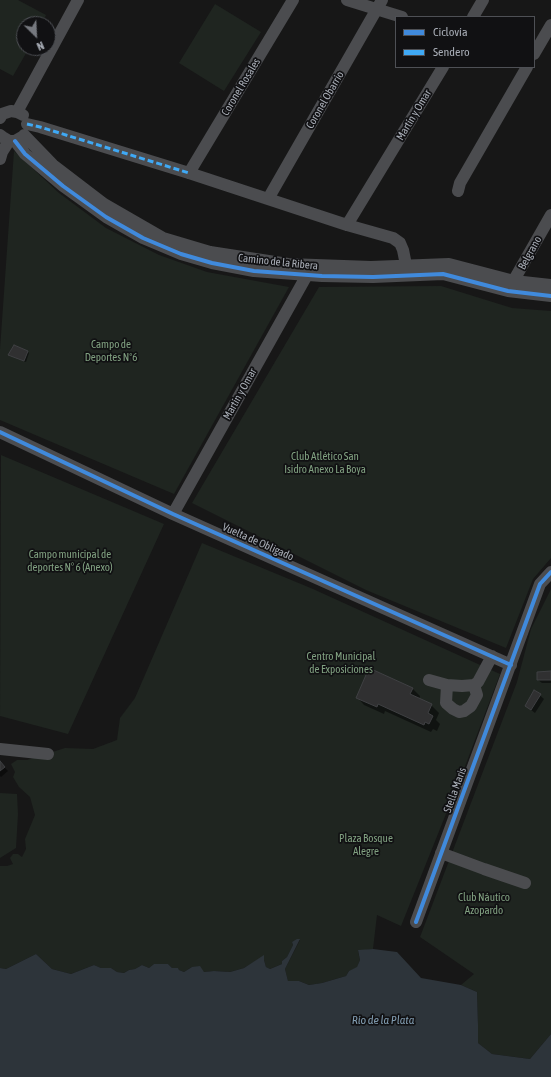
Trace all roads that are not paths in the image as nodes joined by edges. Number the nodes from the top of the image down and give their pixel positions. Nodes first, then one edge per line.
1 (78, 0) edge
2 (293, 0) edge
3 (347, 0) edge
4 (483, 0) edge
5 (379, 5) edge
6 (400, 16) edge
7 (474, 16) edge
8 (551, 25) edge
9 (535, 52) edge
10 (442, 68) edge
11 (526, 68) edge
12 (17, 112) junction
13 (1, 115) edge
14 (15, 135) edge
15 (0, 159) edge
16 (189, 173) junction
17 (458, 192) dead end
18 (268, 199) junction
19 (551, 215) edge
20 (347, 225) junction
21 (406, 265) junction
22 (307, 274) junction
23 (551, 285) edge
24 (511, 286) junction
25 (551, 296) edge
26 (0, 432) edge
27 (174, 514) junction
28 (551, 572) edge
29 (492, 656) junction
30 (511, 665) junction
31 (429, 680) dead end
32 (447, 685) junction
33 (474, 685) junction
34 (0, 749) edge
35 (48, 754) dead end
36 (441, 853) junction
37 (525, 883) dead end
38 (416, 922) dead end

1 - 12 street
2 - 16 street, Coronel Rosales
3 - 5 street
4 - 7 street
5 - 6 street
5 - 18 street, Coronel Obarrio
8 - 9 street
10 - 20 street, Martín y Omar
11 - 17 street
12 - 13 street
12 - 14 street
14 - 15 street
14 - 16 street
14 - 21 street, Camino de la Ribera
14 - 22 street, Camino de la Ribera
16 - 18 street
18 - 20 street
19 - 24 street, Belgrano
20 - 21 street
21 - 24 street, Camino de la Ribera
22 - 24 street, Camino de la Ribera
22 - 27 street, Martín y Omar
23 - 24 street, Camino de la Ribera
24 - 25 street, Camino de la Ribera
26 - 27 street, Vuelta de Obligado
27 - 29 street, Vuelta de Obligado
28 - 30 street, Stella Maris
29 - 30 street, Vuelta de Obligado
29 - 33 street
30 - 36 street, Stella Maris
31 - 32 street
32 - 33 street
32 - 33 street
34 - 35 street
36 - 37 street
36 - 38 street, Stella Maris

